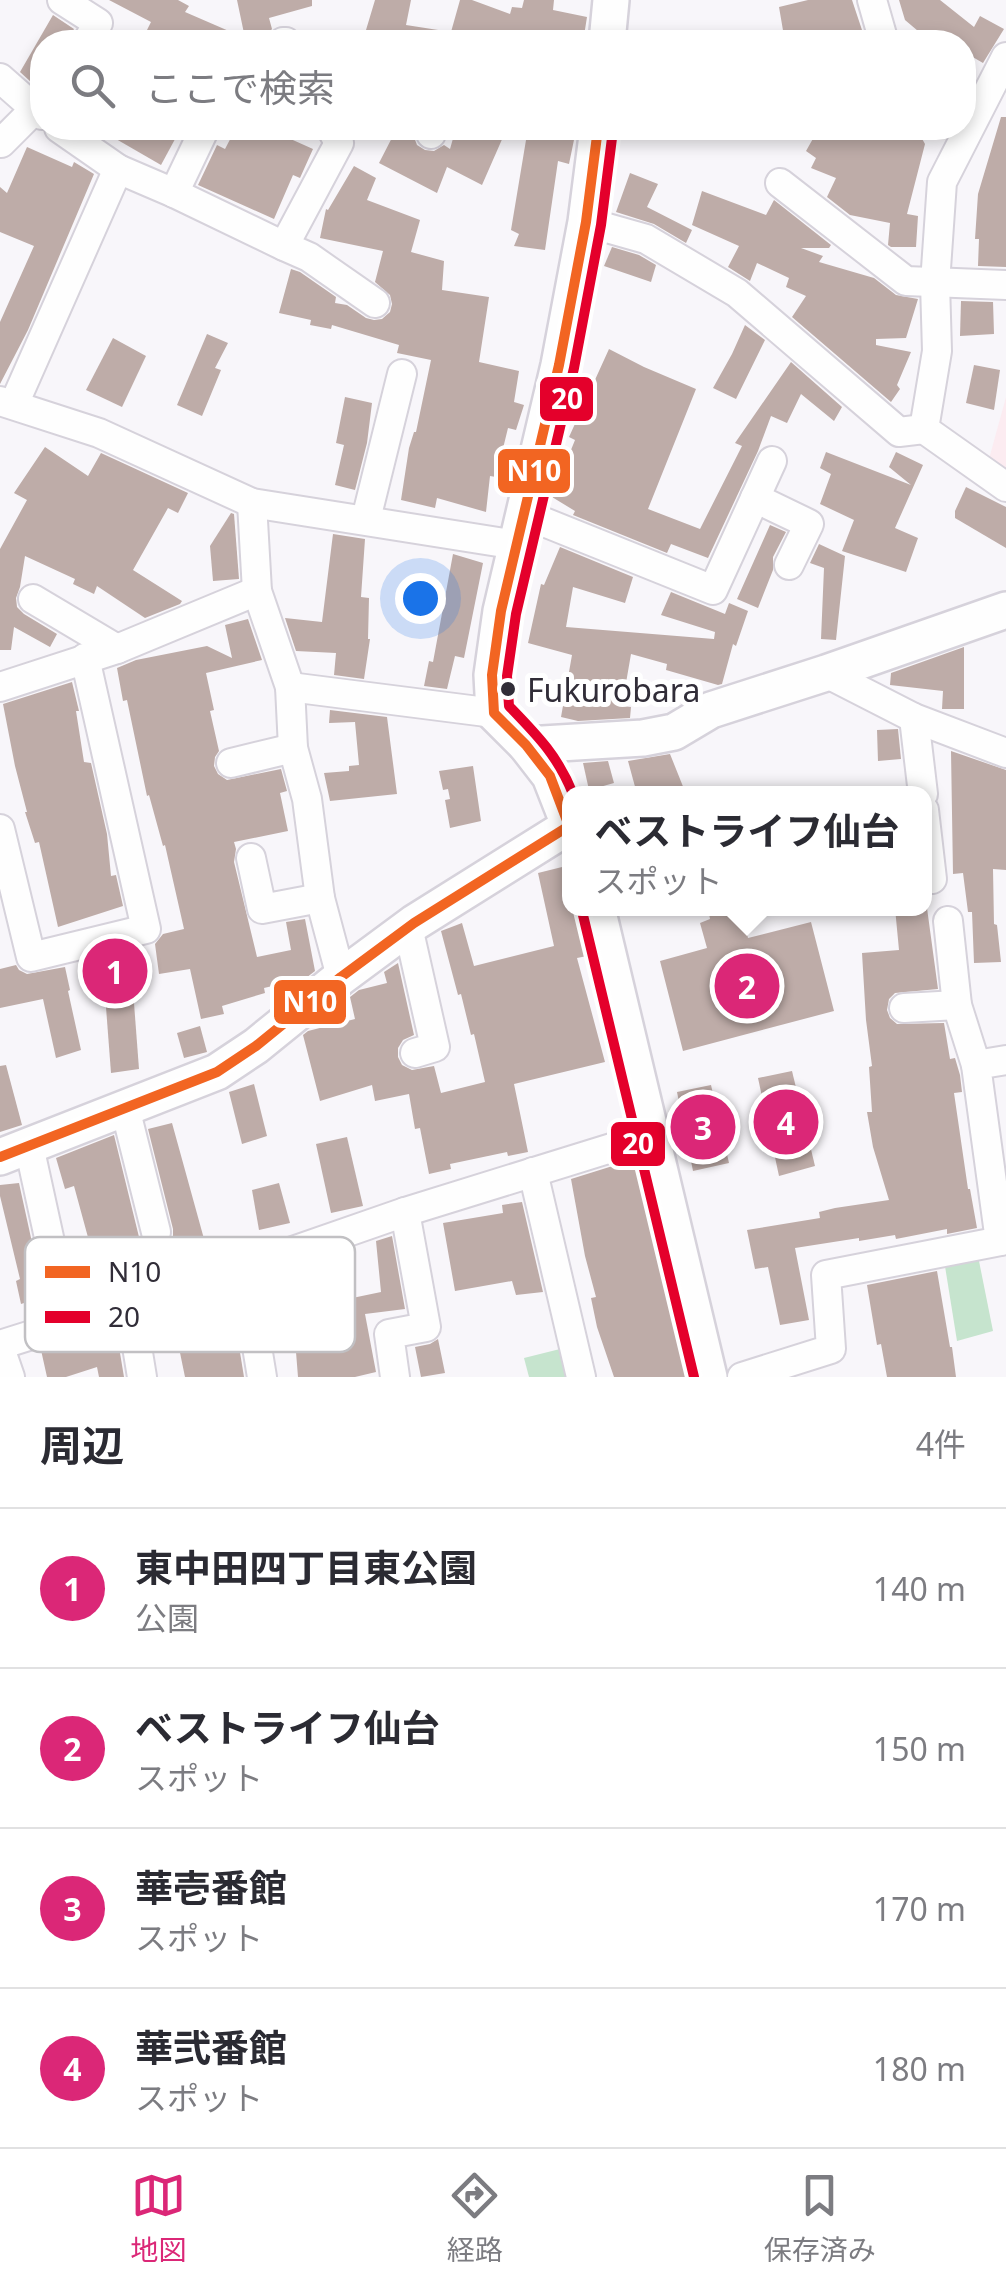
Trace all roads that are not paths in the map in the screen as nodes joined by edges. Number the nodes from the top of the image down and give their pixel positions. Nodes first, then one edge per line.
1 (62, 0) edge
2 (611, 0) edge
3 (872, 0) edge
4 (94, 30) edge
5 (608, 30) edge
6 (881, 30) edge
7 (1006, 57) edge
8 (0, 78) edge
9 (976, 95) edge
10 (30, 104) edge
11 (30, 119) edge
12 (76, 140) edge
13 (199, 140) edge
14 (337, 140) edge
15 (596, 140) edge
16 (958, 140) edge
17 (0, 142) edge
18 (118, 169) junction
19 (780, 183) dead end
20 (174, 193) junction
21 (586, 222) junction
22 (284, 246) junction
23 (935, 284) junction
24 (1006, 285) edge
25 (376, 302) dead end
26 (402, 374) dead end
27 (7, 402) edge
28 (924, 429) junction
29 (772, 462) dead end
30 (1006, 487) edge
31 (755, 498) junction
32 (252, 502) junction
33 (366, 520) junction
34 (521, 530) junction
35 (789, 564) dead end
36 (257, 591) junction
37 (33, 599) dead end
38 (1006, 610) edge
39 (117, 649) junction
40 (86, 658) junction
41 (826, 673) junction
42 (0, 687) edge
43 (290, 687) junction
44 (494, 714) junction
45 (914, 718) junction
46 (526, 745) junction
47 (293, 748) junction
48 (1006, 753) edge
49 (231, 764) dead end
50 (921, 786) edge
51 (562, 808) edge
52 (0, 830) edge
53 (562, 830) edge
54 (251, 858) dead end
55 (320, 898) junction
56 (598, 916) edge
57 (948, 922) dead end
58 (408, 927) junction
59 (341, 977) junction
60 (957, 1005) junction
61 (904, 1008) dead end
62 (415, 1053) dead end
63 (1006, 1060) edge
64 (976, 1065) junction
65 (125, 1108) junction
66 (650, 1136) junction
67 (14, 1152) edge
68 (533, 1172) junction
69 (405, 1212) junction
70 (156, 1232) dead end
71 (44, 1237) edge
72 (333, 1237) edge
73 (1003, 1241) edge
74 (25, 1339) edge
75 (0, 1347) edge
76 (138, 1352) edge
77 (258, 1352) edge
78 (10, 1377) edge
79 (142, 1377) edge
80 (262, 1377) edge
81 (395, 1377) edge
82 (581, 1377) edge
83 (709, 1377) edge
84 (742, 1377) edge

1 - 4 street
2 - 5 street
3 - 6 street
7 - 9 street
8 - 10 street
11 - 17 street
12 - 18 street
13 - 20 street
14 - 22 street
15 - 21 street
16 - 23 street
18 - 20 street
18 - 27 street
19 - 23 street
20 - 22 street
21 - 28 street
21 - 34 street
22 - 25 street
23 - 24 street
23 - 28 street
26 - 33 street
27 - 32 street
28 - 30 street
29 - 31 street
31 - 34 street
31 - 35 street
32 - 33 street
32 - 36 street
33 - 34 street
34 - 44 street
36 - 39 street
36 - 43 street
37 - 39 street
38 - 41 street
39 - 40 street
40 - 42 street
40 - 52 street
41 - 45 street
41 - 46 street
43 - 44 street
43 - 47 street
44 - 46 street
45 - 48 street
45 - 50 street
46 - 51 street
47 - 49 street
47 - 55 street
53 - 58 street
54 - 55 street
55 - 59 street
56 - 66 street
57 - 60 street
58 - 59 street
58 - 62 street
59 - 65 street
60 - 61 street
60 - 64 street
63 - 64 street
64 - 73 street
65 - 67 street
65 - 70 street
66 - 68 street
66 - 83 street
67 - 71 street
68 - 69 street
68 - 82 street
69 - 72 street
69 - 81 street
73 - 84 street
74 - 75 street
75 - 78 street
76 - 79 street
77 - 80 street

